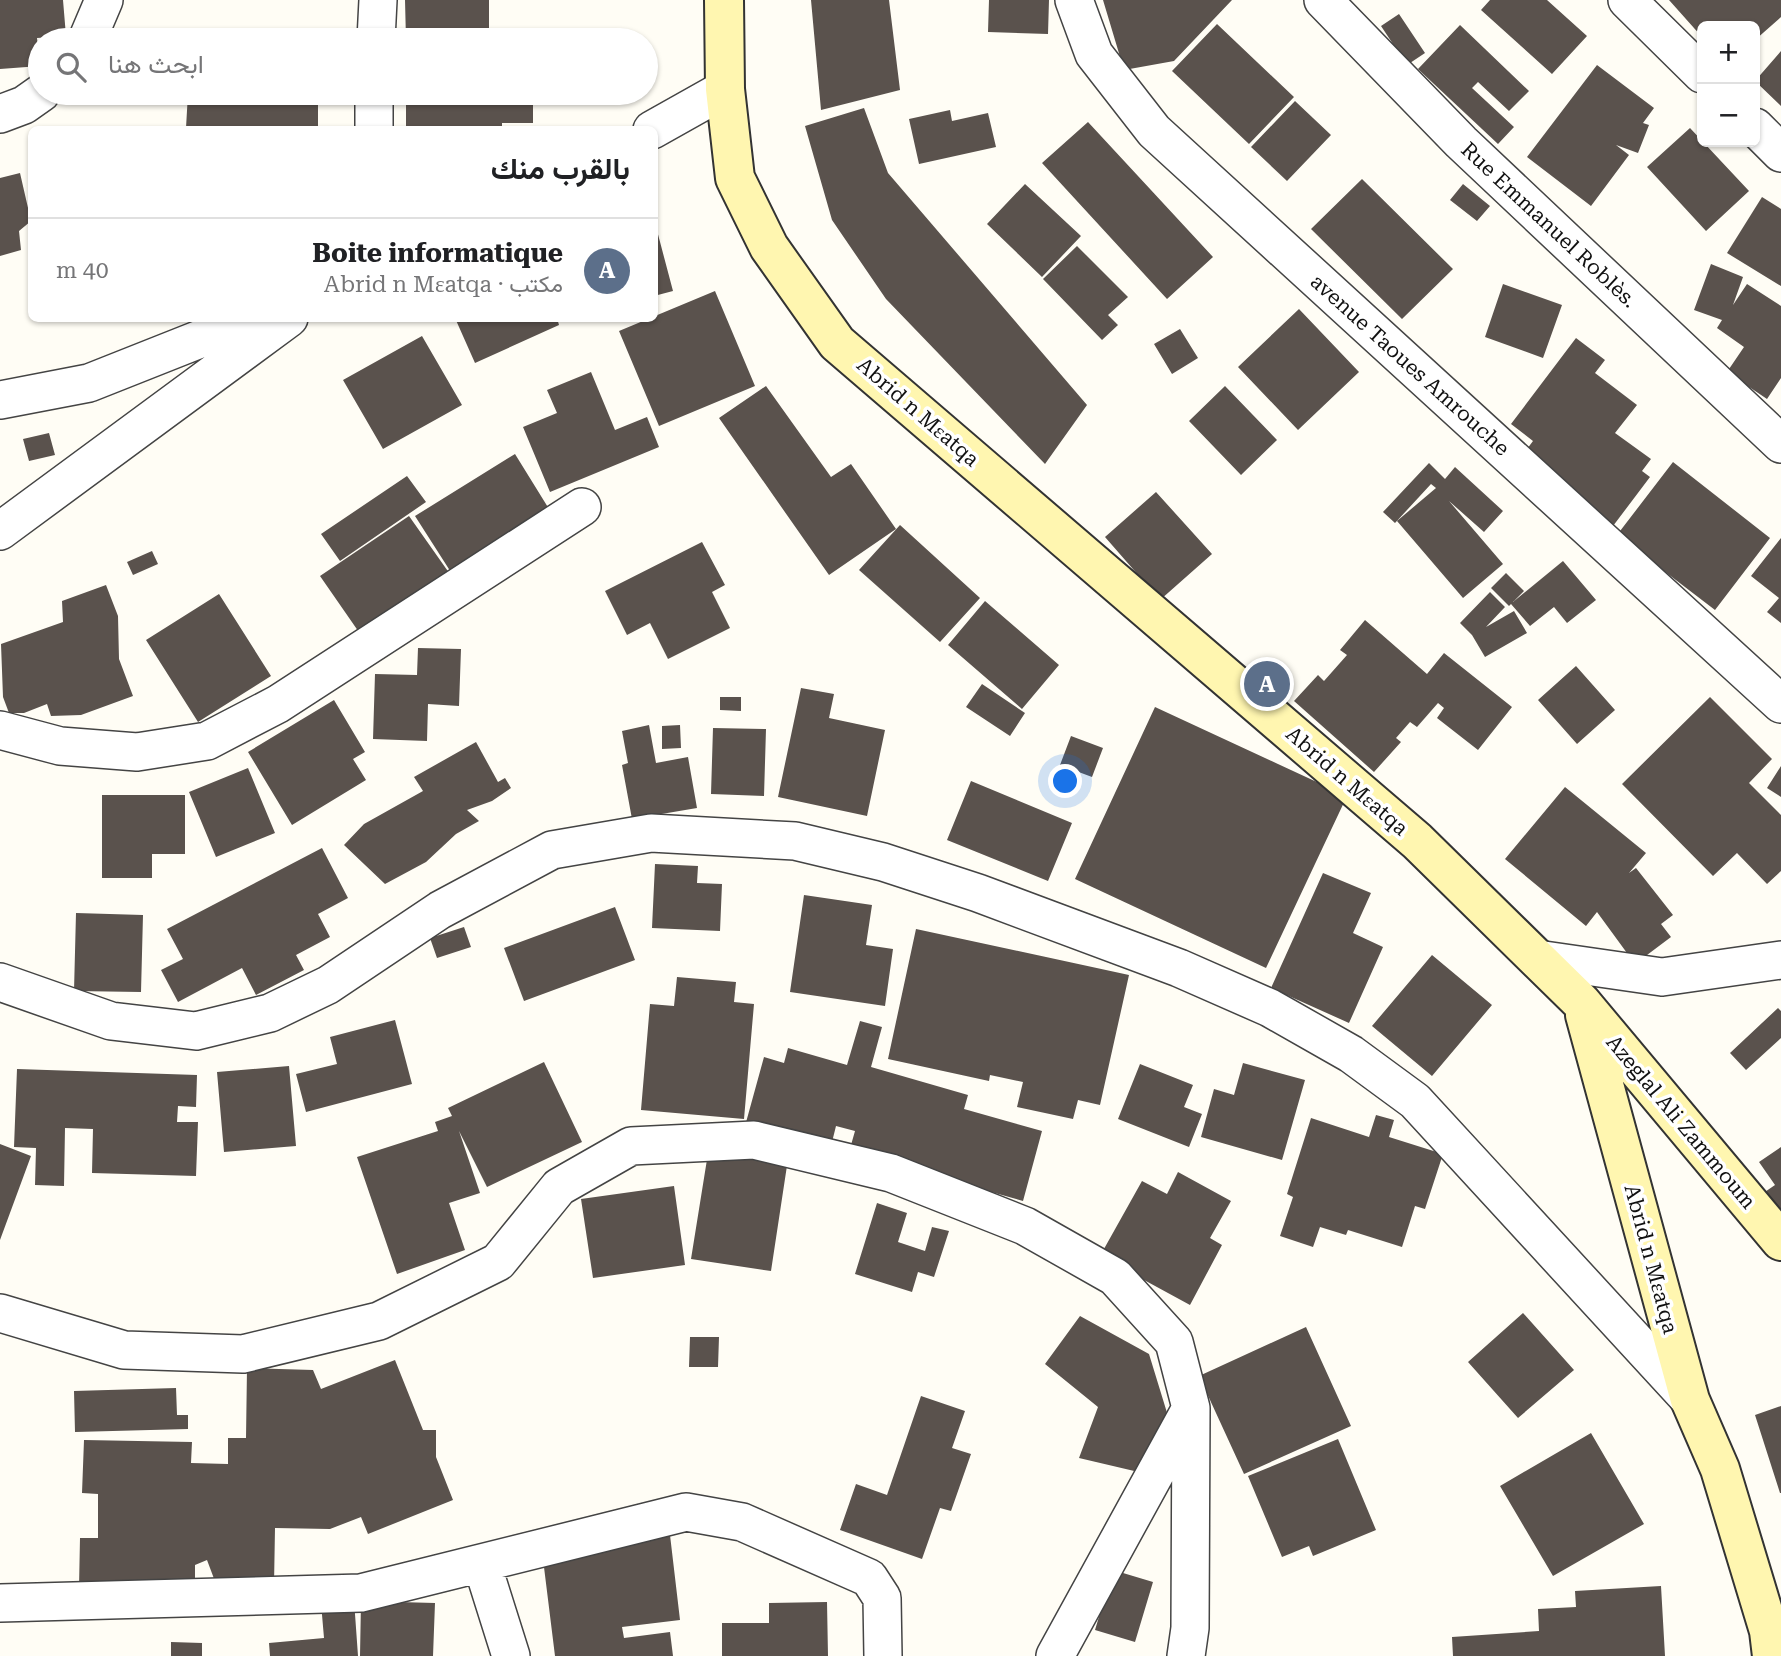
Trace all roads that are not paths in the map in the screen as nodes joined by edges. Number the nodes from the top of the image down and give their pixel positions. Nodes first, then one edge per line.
1 (104, 0) edge
2 (378, 0) edge
3 (724, 0) edge
4 (1074, 0) edge
5 (1323, 0) edge
6 (1627, 0) edge
7 (92, 28) edge
8 (377, 28) edge
9 (1697, 70) edge
10 (726, 89) junction
11 (28, 103) edge
12 (374, 105) edge
13 (0, 114) edge
14 (374, 126) edge
15 (658, 127) edge
16 (1760, 132) edge
17 (1781, 153) edge
18 (243, 322) edge
19 (284, 322) edge
20 (0, 400) edge
21 (1781, 444) edge
22 (582, 507) dead end
23 (0, 531) edge
24 (1781, 704) edge
25 (0, 730) edge
26 (1537, 959) junction
27 (1781, 960) edge
28 (0, 982) edge
29 (1581, 1002) junction
30 (1781, 1241) edge
31 (0, 1313) edge
32 (1690, 1400) junction
33 (1191, 1408) junction
34 (482, 1564) junction
35 (0, 1602) edge
36 (511, 1656) edge
37 (883, 1656) edge
38 (1055, 1656) edge
39 (1186, 1656) edge
40 (1772, 1656) edge

1 - 7 street
2 - 8 street
3 - 10 main road, Abrid n Mɛatqa
4 - 24 street, avenue Taoues Amrouche
5 - 21 street, Rue Emmanuel Roblès.
6 - 9 street
10 - 15 street
10 - 26 main road, Abrid n Mɛatqa
11 - 13 street
12 - 14 street
16 - 17 street
18 - 20 street
19 - 23 street
22 - 25 street
26 - 27 street
26 - 29 main road, Abrid n Mɛatqa
28 - 32 street
29 - 30 main road, Azeglal Ali Zammoum
29 - 32 main road, Abrid n Mɛatqa
31 - 33 street
32 - 40 main road, Abrid n Mɛatqa
33 - 38 street
33 - 39 street
34 - 35 street
34 - 36 street
34 - 37 street

